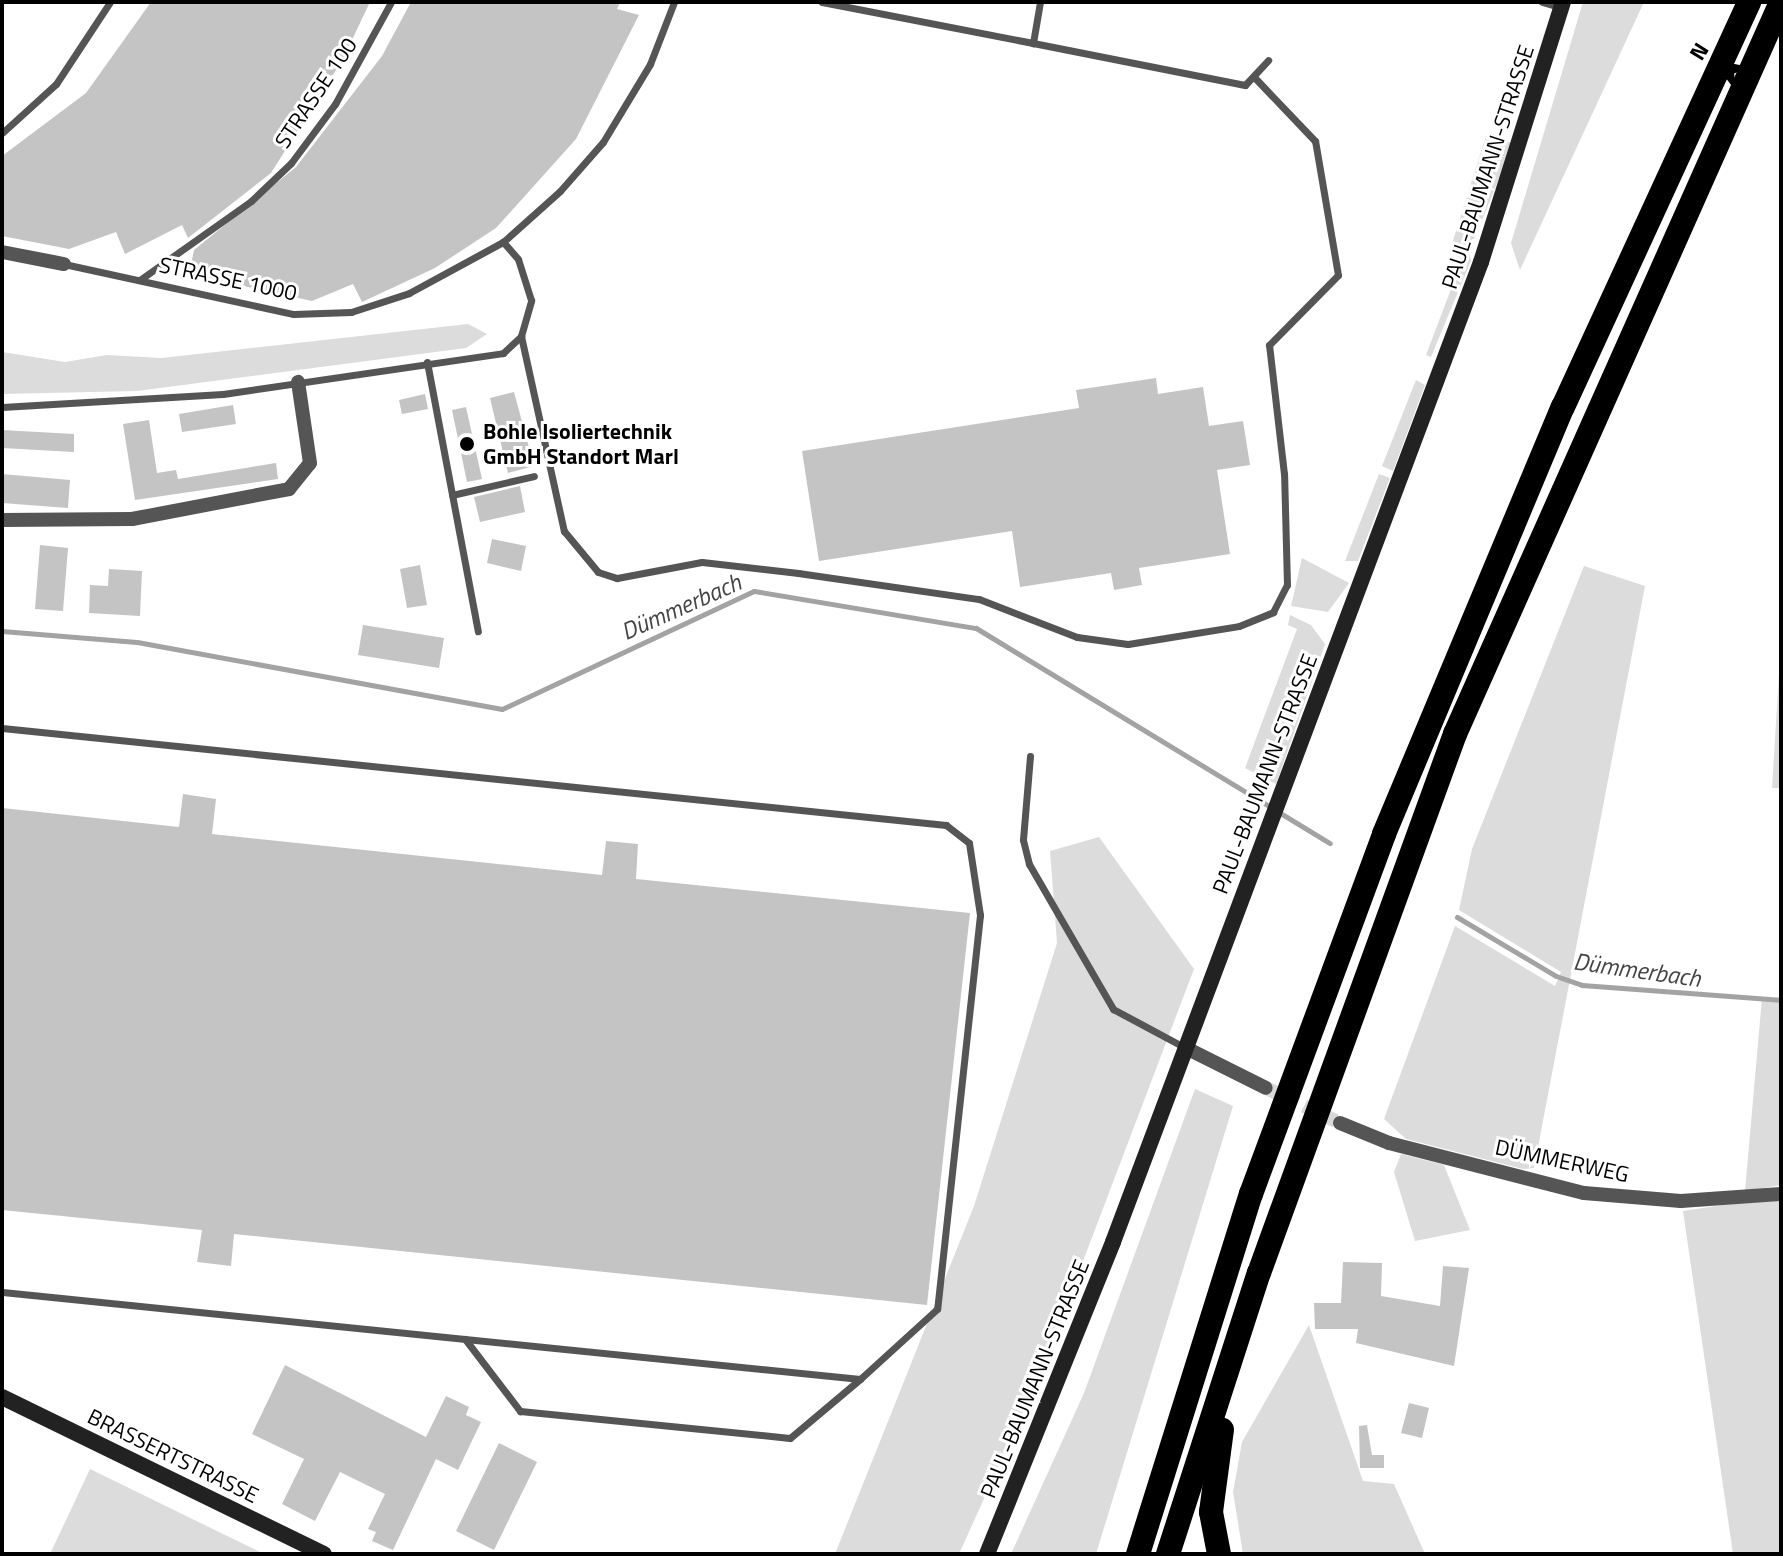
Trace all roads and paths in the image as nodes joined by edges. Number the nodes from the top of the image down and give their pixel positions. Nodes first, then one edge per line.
1 (110, 2) edge
2 (391, 2) edge
3 (674, 2) edge
4 (822, 2) edge
5 (1040, 2) edge
6 (1542, 2) edge
7 (1749, 2) edge
8 (1781, 2) edge
9 (1562, 5) edge
10 (1033, 43) junction
11 (1268, 60) dead end
12 (1255, 78) junction
13 (2, 133) edge
14 (503, 242) junction
15 (2, 252) edge
16 (64, 264) joint
17 (141, 279) junction
18 (521, 336) junction
19 (427, 362) junction
20 (298, 382) junction
21 (2, 407) edge
22 (534, 476) dead end
23 (452, 495) junction
24 (2, 520) edge
25 (478, 631) dead end
26 (2, 728) edge
27 (1030, 756) dead end
28 (1186, 1048) junction
29 (1266, 1088) tunnel mouth
30 (1340, 1123) tunnel mouth
31 (1781, 1194) edge
32 (1259, 1273) junction
33 (2, 1292) edge
34 (465, 1339) junction
35 (860, 1379) junction
36 (2, 1397) edge
37 (324, 1554) edge
38 (987, 1554) edge
39 (1138, 1554) edge
40 (1168, 1554) edge
41 (1219, 1554) edge

1 - 13 lane
2 - 17 lane, STRASSE 100
3 - 14 lane, STRASSE 1000
4 - 10 lane
5 - 10 lane
6 - 9 lane
7 - 39 highway
8 - 32 highway
9 - 28 main road, PAUL-BAUMANN-STRASSE
10 - 12 lane
11 - 12 lane
12 - 18 lane
14 - 17 lane, STRASSE 1000
14 - 18 lane
15 - 16 street
16 - 17 lane, STRASSE 1000
18 - 19 lane
19 - 20 lane
19 - 23 lane
20 - 21 lane
20 - 24 street
22 - 23 lane
23 - 25 lane
26 - 35 lane
27 - 28 lane
28 - 29 street
28 - 38 main road, PAUL-BAUMANN-STRASSE
30 - 31 street, DÜMMERWEG
32 - 40 highway
32 - 41 highway
33 - 34 lane
34 - 35 lane
34 - 35 lane
36 - 37 main road, BRASSERTSTRASSE

